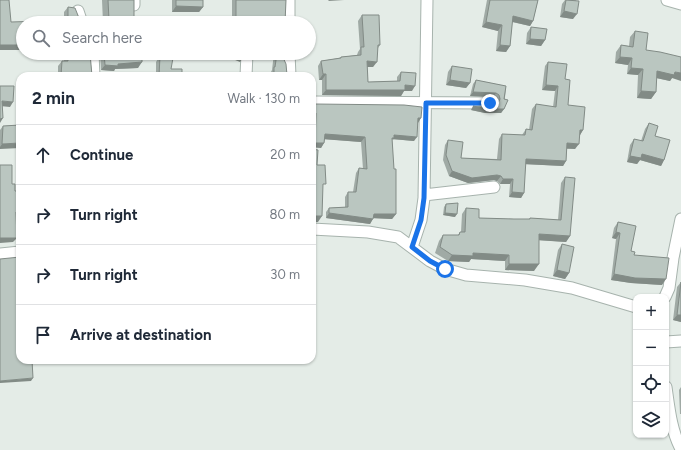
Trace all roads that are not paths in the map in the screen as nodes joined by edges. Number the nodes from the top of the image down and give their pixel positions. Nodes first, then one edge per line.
1 (289, 0) edge
2 (427, 0) edge
3 (667, 0) edge
4 (681, 4) edge
5 (78, 11) edge
6 (80, 16) edge
7 (289, 16) edge
8 (93, 60) edge
9 (247, 60) edge
10 (289, 60) edge
11 (94, 72) edge
12 (246, 72) edge
13 (290, 72) edge
14 (316, 102) edge
15 (426, 103) junction
16 (490, 103) dead end
17 (494, 187) dead end
18 (424, 195) junction
19 (681, 219) edge
20 (316, 229) edge
21 (412, 247) junction
22 (16, 252) edge
23 (0, 254) edge
24 (677, 259) edge
25 (666, 294) edge
26 (633, 306) edge
27 (669, 342) edge
28 (681, 342) edge
29 (668, 402) edge
30 (681, 449) edge

1 - 7 street
2 - 15 street
3 - 4 street
5 - 6 street
8 - 11 street
9 - 12 street
10 - 13 street
14 - 15 street
15 - 16 street
15 - 18 street
17 - 18 street
18 - 21 street
19 - 24 street
20 - 21 street
21 - 26 street
22 - 23 street
24 - 25 street
27 - 28 street
29 - 30 street

